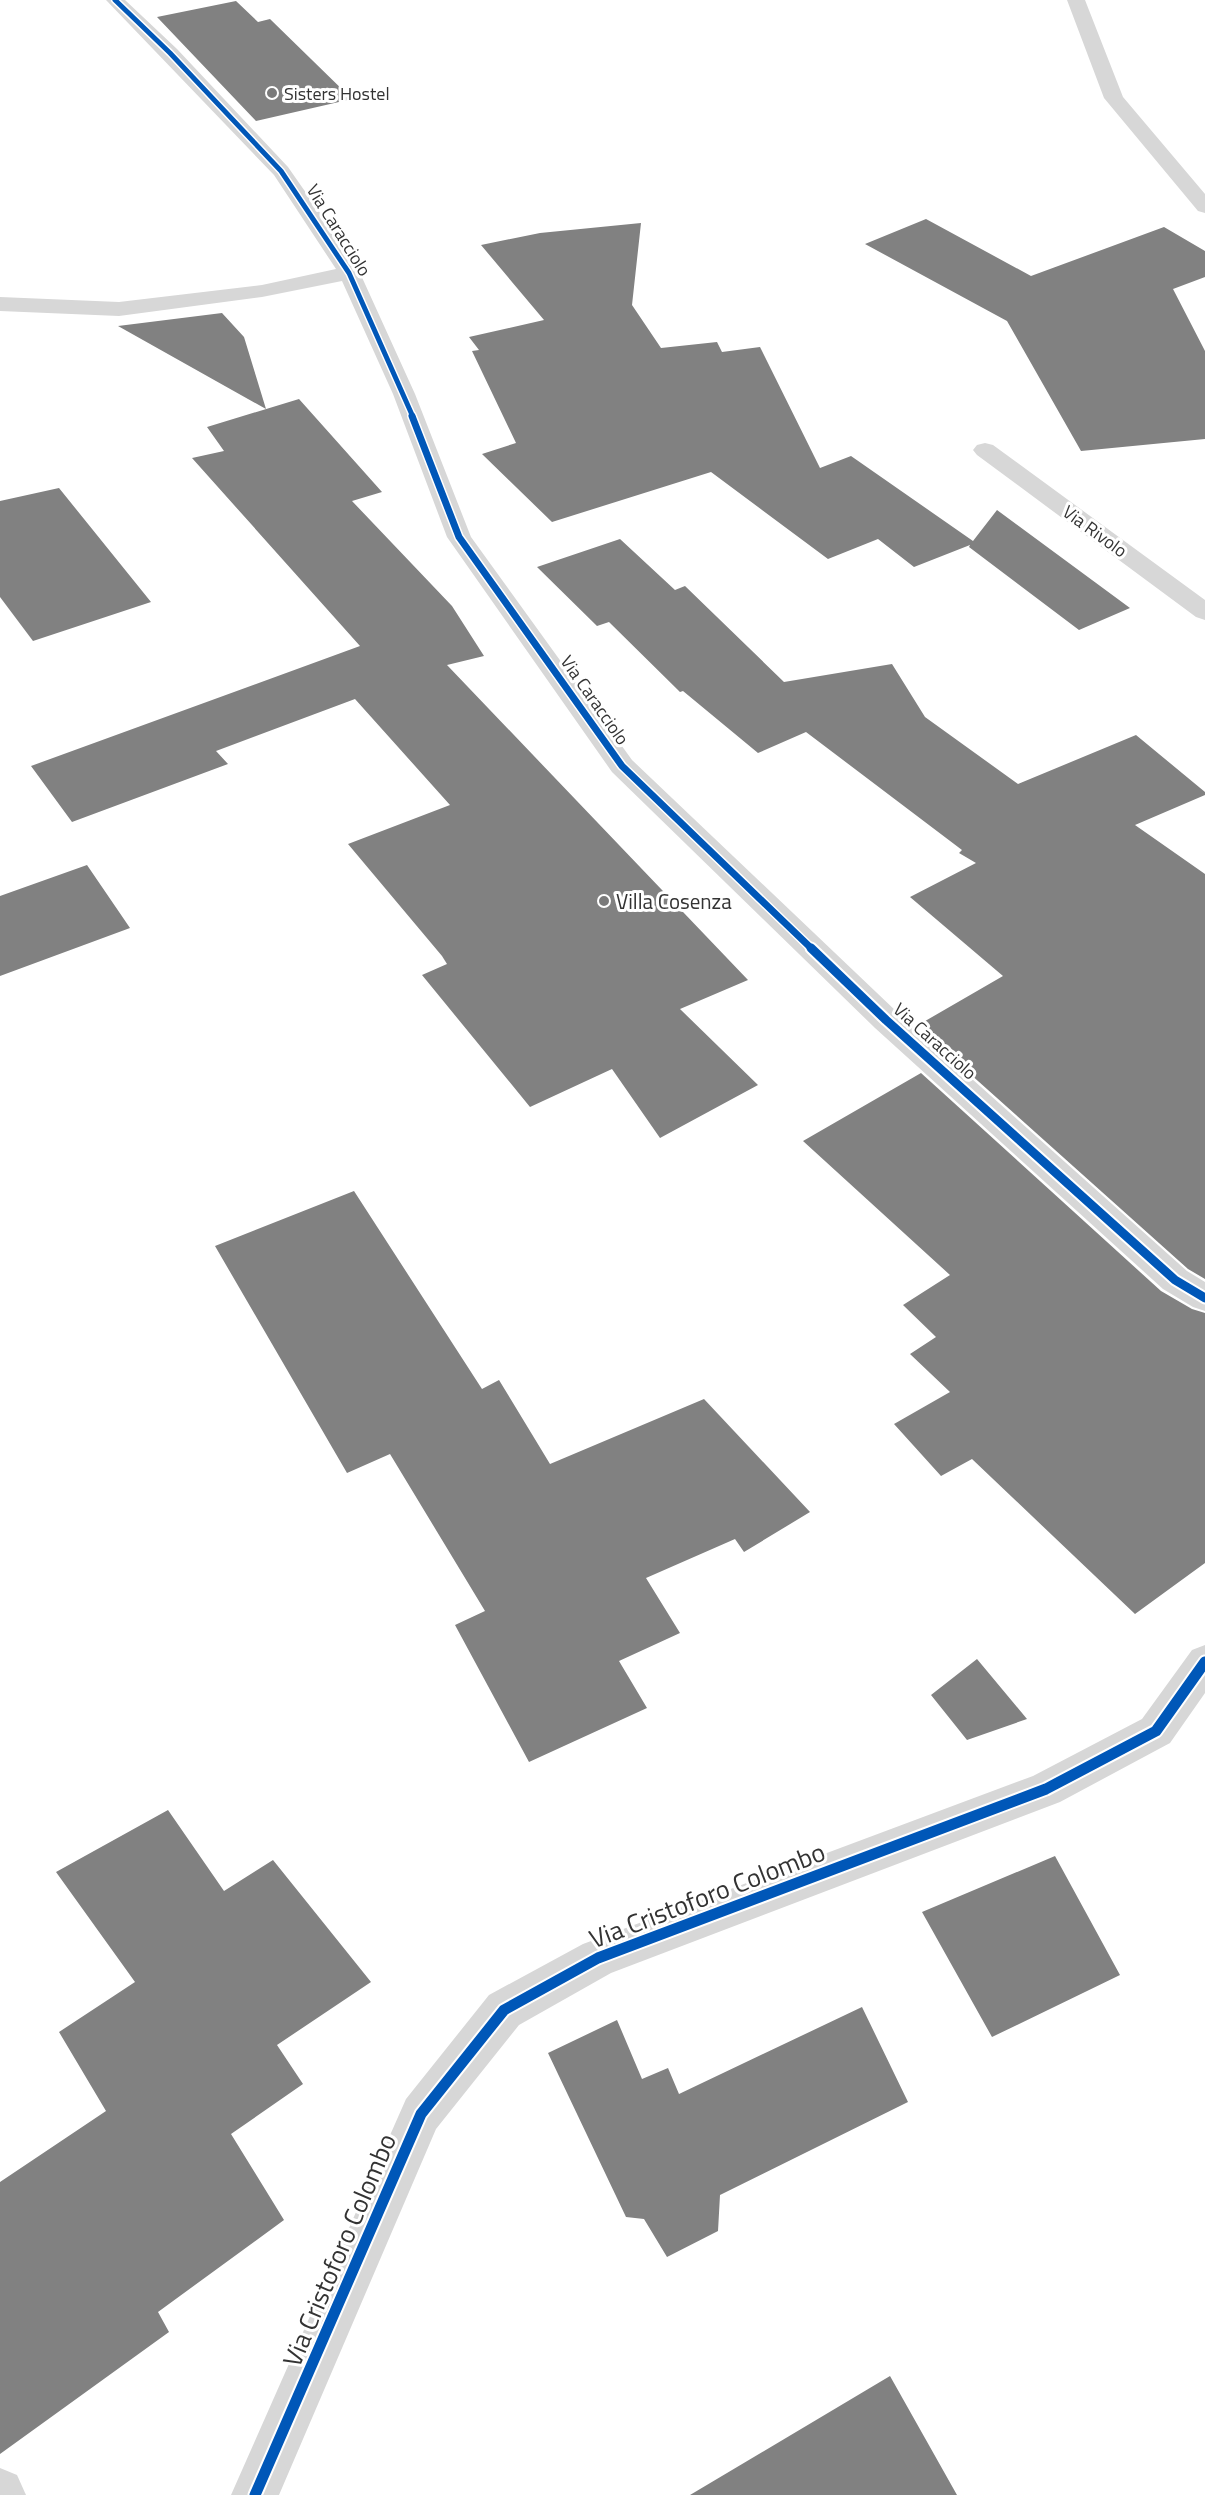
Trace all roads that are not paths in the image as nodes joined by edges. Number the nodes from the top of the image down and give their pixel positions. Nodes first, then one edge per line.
1 (115, 0) edge
2 (1076, 0) edge
3 (1205, 207) edge
4 (343, 263) junction
5 (0, 304) edge
6 (985, 450) dead end
7 (1205, 612) edge
8 (1205, 1298) edge
9 (1205, 1662) edge
10 (255, 2495) edge

1 - 4 street, Via Caracciolo
2 - 3 street
4 - 5 street
4 - 8 street, Via Caracciolo
6 - 7 street, Via Rivolo
9 - 10 street, Via Cristoforo Colombo

